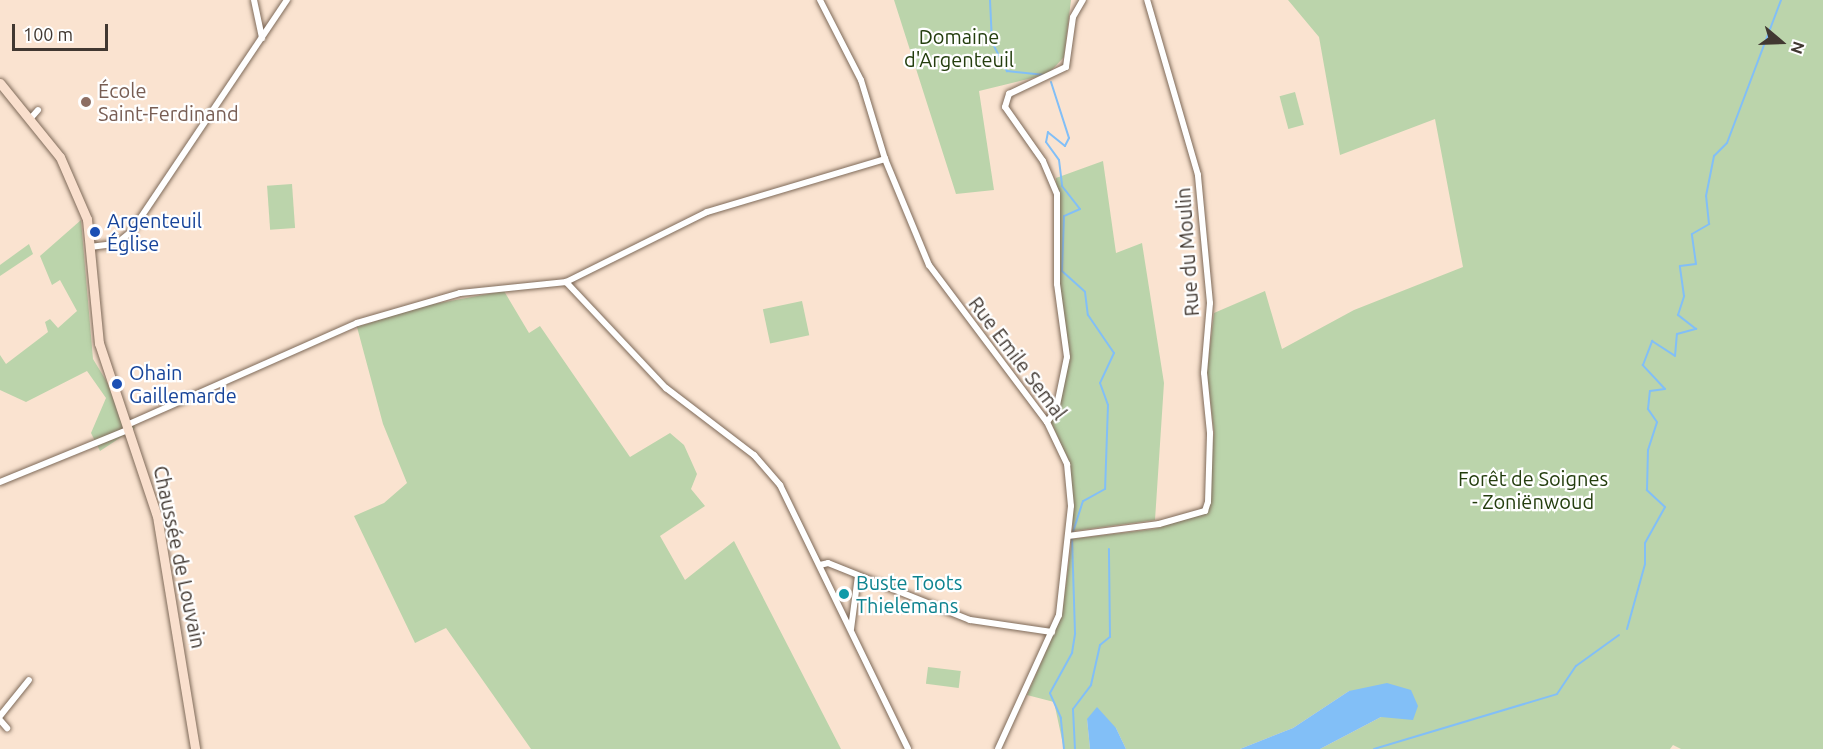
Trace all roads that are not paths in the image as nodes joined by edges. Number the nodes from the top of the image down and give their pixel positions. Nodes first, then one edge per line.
1 (254, 0) edge
2 (287, 0) edge
3 (820, 0) edge
4 (1083, 0) edge
5 (1147, 0) edge
6 (262, 38) junction
7 (0, 83) edge
8 (38, 110) dead end
9 (30, 119) junction
10 (885, 159) junction
11 (90, 247) junction
12 (566, 282) junction
13 (1047, 422) junction
14 (129, 426) junction
15 (0, 482) edge
16 (1068, 536) junction
17 (819, 565) junction
18 (858, 576) junction
19 (851, 629) junction
20 (1052, 632) junction
21 (29, 680) dead end
22 (0, 718) edge
23 (7, 728) dead end
24 (195, 749) edge
25 (908, 749) edge
26 (998, 749) edge

1 - 6 street
2 - 6 street
3 - 10 street, Rue Emile Semal
4 - 13 street
5 - 16 street, Rue du Moulin
6 - 11 street
7 - 9 main road, Chaussée de Louvain
8 - 9 street
9 - 11 main road, Chaussée de Louvain
10 - 12 street
10 - 13 street, Rue Emile Semal
11 - 14 main road, Chaussée de Louvain
12 - 14 street
12 - 17 street
13 - 16 street, Rue Emile Semal
14 - 15 street
14 - 24 main road, Chaussée de Louvain
16 - 20 street, Rue Emile Semal
17 - 18 street
17 - 19 street
18 - 19 street
18 - 20 street
19 - 25 street
20 - 26 street, Rue Emile Semal
21 - 22 street
22 - 23 street

